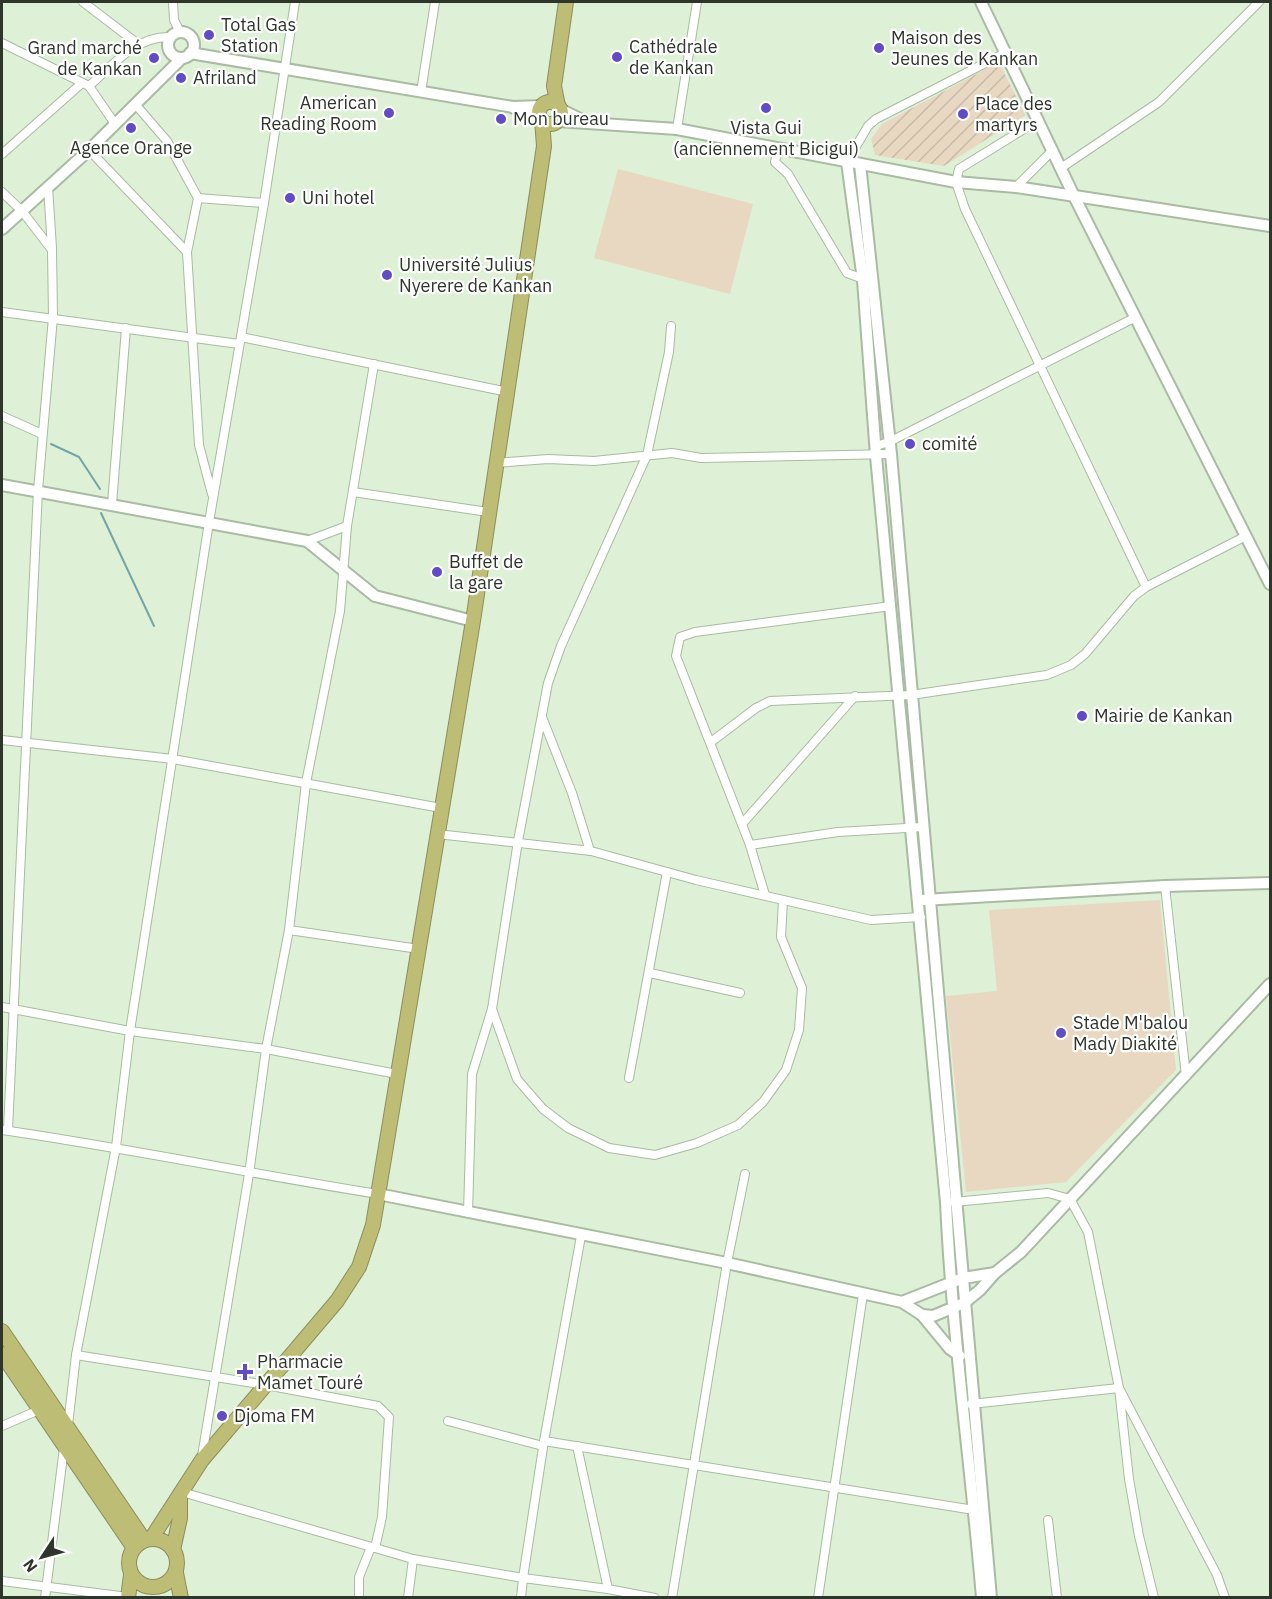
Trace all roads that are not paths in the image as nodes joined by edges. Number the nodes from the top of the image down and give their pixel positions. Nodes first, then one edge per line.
1 (83, 2) edge
2 (173, 2) edge
3 (295, 2) edge
4 (435, 2) edge
5 (566, 2) edge
6 (697, 2) edge
7 (981, 2) edge
8 (1258, 2) edge
9 (175, 34) junction
10 (2, 43) edge
11 (138, 44) junction
12 (1007, 52) junction
13 (186, 56) junction
14 (287, 70) junction
15 (85, 84) junction
16 (421, 92) junction
17 (136, 105) junction
18 (550, 114) junction
19 (1037, 121) junction
20 (115, 124) junction
21 (677, 129) junction
22 (778, 147) junction
23 (854, 147) junction
24 (89, 150) junction
25 (1052, 151) junction
26 (2, 154) edge
27 (847, 162) junction
28 (860, 164) junction
29 (1061, 168) junction
30 (956, 182) junction
31 (48, 187) junction
32 (1016, 187) junction
33 (2, 192) edge
34 (1074, 196) junction
35 (198, 198) junction
36 (264, 203) junction
37 (22, 211) junction
38 (1270, 226) edge
39 (2, 229) edge
40 (52, 250) junction
41 (187, 252) junction
42 (868, 281) junction
43 (2, 312) edge
44 (1136, 317) junction
45 (53, 318) junction
46 (671, 326) dead end
47 (126, 328) junction
48 (194, 337) junction
49 (240, 340) junction
50 (374, 364) junction
51 (1039, 367) junction
52 (508, 392) junction
53 (2, 416) edge
54 (42, 434) junction
55 (889, 442) junction
56 (876, 451) junction
57 (891, 454) junction
58 (647, 455) junction
59 (495, 463) junction
60 (2, 485) edge
61 (38, 490) junction
62 (353, 492) junction
63 (213, 498) junction
64 (112, 504) junction
65 (488, 512) junction
66 (208, 522) junction
67 (347, 526) junction
68 (1246, 536) junction
69 (307, 541) junction
70 (343, 568) junction
71 (1270, 584) edge
72 (1146, 587) junction
73 (891, 606) junction
74 (473, 621) junction
75 (906, 695) junction
76 (855, 696) junction
77 (542, 717) junction
78 (2, 740) edge
79 (711, 742) junction
80 (25, 744) junction
81 (172, 759) junction
82 (306, 783) junction
83 (441, 808) junction
84 (742, 824) junction
85 (918, 827) junction
86 (437, 834) junction
87 (519, 841) junction
88 (750, 845) junction
89 (590, 851) junction
90 (667, 872) junction
91 (1270, 883) edge
92 (1165, 886) junction
93 (765, 895) junction
94 (783, 900) junction
95 (924, 900) junction
96 (921, 917) junction
97 (289, 930) junction
98 (419, 949) junction
99 (650, 973) junction
100 (1270, 984) edge
101 (740, 993) dead end
102 (2, 1007) edge
103 (12, 1009) junction
104 (492, 1009) junction
105 (130, 1031) junction
106 (266, 1049) junction
107 (397, 1074) junction
108 (1186, 1076) junction
109 (629, 1078) dead end
110 (5, 1130) edge
111 (116, 1147) junction
112 (249, 1174) junction
113 (745, 1174) dead end
114 (378, 1194) junction
115 (1070, 1199) junction
116 (951, 1202) junction
117 (468, 1213) junction
118 (581, 1236) junction
119 (727, 1263) junction
120 (995, 1273) junction
121 (963, 1278) junction
122 (950, 1283) junction
123 (863, 1294) junction
124 (902, 1302) junction
125 (964, 1303) junction
126 (952, 1310) junction
127 (922, 1315) junction
128 (2, 1331) edge
129 (4, 1348) edge
130 (76, 1355) junction
131 (963, 1357) junction
132 (214, 1378) junction
133 (266, 1385) junction
134 (1119, 1388) junction
135 (969, 1403) junction
136 (39, 1410) junction
137 (448, 1421) dead end
138 (2, 1426) edge
139 (67, 1430) junction
140 (543, 1444) junction
141 (65, 1446) junction
142 (577, 1446) junction
143 (202, 1460) junction
144 (695, 1466) junction
145 (834, 1486) junction
146 (181, 1494) junction
147 (974, 1510) junction
148 (1048, 1520) dead end
149 (143, 1542) junction
150 (373, 1547) junction
151 (173, 1550) junction
152 (414, 1559) junction
153 (176, 1573) junction
154 (131, 1575) junction
155 (523, 1578) junction
156 (2, 1581) edge
157 (47, 1587) junction
158 (608, 1589) junction
159 (143, 1592) edge
160 (166, 1592) edge
161 (128, 1597) edge
162 (45, 1598) edge
163 (181, 1598) edge
164 (359, 1598) edge
165 (408, 1598) edge
166 (520, 1598) edge
167 (655, 1598) edge
168 (672, 1598) edge
169 (818, 1598) edge
170 (982, 1598) edge
171 (991, 1598) edge
172 (1057, 1598) edge
173 (1154, 1598) edge
174 (1225, 1598) edge

1 - 11 street
2 - 9 street
3 - 14 street
4 - 16 street
5 - 18 highway
6 - 21 street
7 - 12 main road
8 - 29 street
9 - 11 street
9 - 13 main road
9 - 13 main road
10 - 15 street
11 - 15 street
12 - 19 main road
12 - 23 street
13 - 14 main road
13 - 17 main road
14 - 16 main road
14 - 36 street
15 - 20 street
15 - 26 street
16 - 18 main road
17 - 20 main road
17 - 35 street
18 - 21 main road
18 - 52 highway
19 - 25 main road
19 - 30 street
20 - 24 main road
21 - 22 main road
22 - 27 main road
22 - 42 street
23 - 27 street
23 - 28 street
24 - 31 main road
24 - 41 street
25 - 29 main road
25 - 32 street
27 - 28 main road
27 - 42 main road
28 - 30 main road
28 - 42 main road
29 - 34 main road
30 - 32 main road
30 - 51 street
31 - 37 main road
31 - 40 street
32 - 34 main road
33 - 37 street
34 - 38 main road
34 - 44 main road
35 - 36 street
35 - 41 street
36 - 49 street
37 - 39 main road
37 - 40 street
40 - 45 street
41 - 48 street
42 - 55 main road
42 - 56 main road
43 - 45 street
44 - 51 street
44 - 68 main road
45 - 47 street
45 - 54 street
46 - 58 street
47 - 48 street
47 - 64 street
48 - 49 street
48 - 63 street
49 - 50 street
49 - 63 street
50 - 52 street
50 - 62 street
51 - 55 street
51 - 72 street
52 - 59 highway
53 - 54 street
54 - 61 street
55 - 56 street
55 - 57 main road
56 - 57 street
56 - 58 street
56 - 73 main road
57 - 75 main road
58 - 59 street
58 - 77 street
59 - 65 highway
60 - 61 main road
61 - 64 main road
61 - 80 street
62 - 65 street
62 - 67 street
63 - 66 street
64 - 66 main road
65 - 74 highway
66 - 69 main road
66 - 81 street
67 - 69 street
67 - 70 street
68 - 71 main road
68 - 72 street
69 - 70 main road
70 - 74 main road
70 - 82 street
72 - 75 street
73 - 75 main road
73 - 79 street
74 - 83 highway
75 - 76 street
75 - 85 main road
76 - 79 street
76 - 84 street
77 - 87 street
77 - 89 street
78 - 80 street
79 - 84 street
80 - 81 street
80 - 103 street
81 - 82 street
81 - 105 street
82 - 83 street
82 - 97 street
83 - 86 highway
84 - 88 street
85 - 88 street
85 - 95 main road
86 - 87 street
86 - 98 highway
87 - 89 street
87 - 104 street
88 - 93 street
89 - 90 street
90 - 93 street
90 - 99 street
91 - 92 main road
92 - 95 main road
92 - 108 street
93 - 94 street
94 - 96 street
94 - 104 street
95 - 96 main road
95 - 116 main road
96 - 116 main road
97 - 98 street
97 - 106 street
98 - 107 highway
99 - 101 street
99 - 109 street
100 - 108 main road
102 - 103 street
103 - 105 street
103 - 110 street
104 - 117 street
105 - 106 street
105 - 111 street
106 - 107 street
106 - 112 street
107 - 114 highway
108 - 115 main road
110 - 111 street
111 - 112 street
111 - 130 street
112 - 114 street
112 - 132 street
113 - 119 street
114 - 117 main road
114 - 133 highway
115 - 116 street
115 - 120 main road
115 - 134 street
116 - 121 main road
116 - 122 main road
117 - 118 main road
118 - 119 main road
118 - 140 street
119 - 123 main road
119 - 144 street
120 - 121 main road
120 - 125 main road
121 - 122 main road
121 - 125 main road
122 - 124 main road
122 - 126 main road
123 - 124 main road
123 - 145 street
124 - 127 main road
125 - 126 main road
125 - 131 main road
126 - 127 main road
126 - 131 main road
127 - 131 main road
128 - 129 highway
129 - 136 highway
129 - 139 highway
130 - 132 street
130 - 139 street
131 - 135 main road
132 - 133 street
132 - 143 street
133 - 143 highway
133 - 150 street
134 - 135 street
134 - 173 street
134 - 174 street
135 - 147 main road
135 - 171 main road
136 - 138 street
136 - 141 highway
137 - 140 street
139 - 141 street
139 - 149 highway
140 - 142 street
140 - 155 street
141 - 149 highway
141 - 157 street
142 - 144 street
142 - 158 street
143 - 146 highway
144 - 145 street
144 - 168 street
145 - 147 street
145 - 169 street
146 - 149 highway
146 - 150 street
146 - 151 highway
147 - 170 main road
148 - 172 street
149 - 151 highway
149 - 154 highway
150 - 152 street
150 - 164 street
151 - 153 highway
152 - 155 street
152 - 165 street
153 - 160 highway
153 - 163 highway
154 - 159 highway
154 - 161 highway
155 - 158 street
155 - 166 street
156 - 157 street
157 - 161 street
157 - 162 street
158 - 167 street
159 - 160 highway

